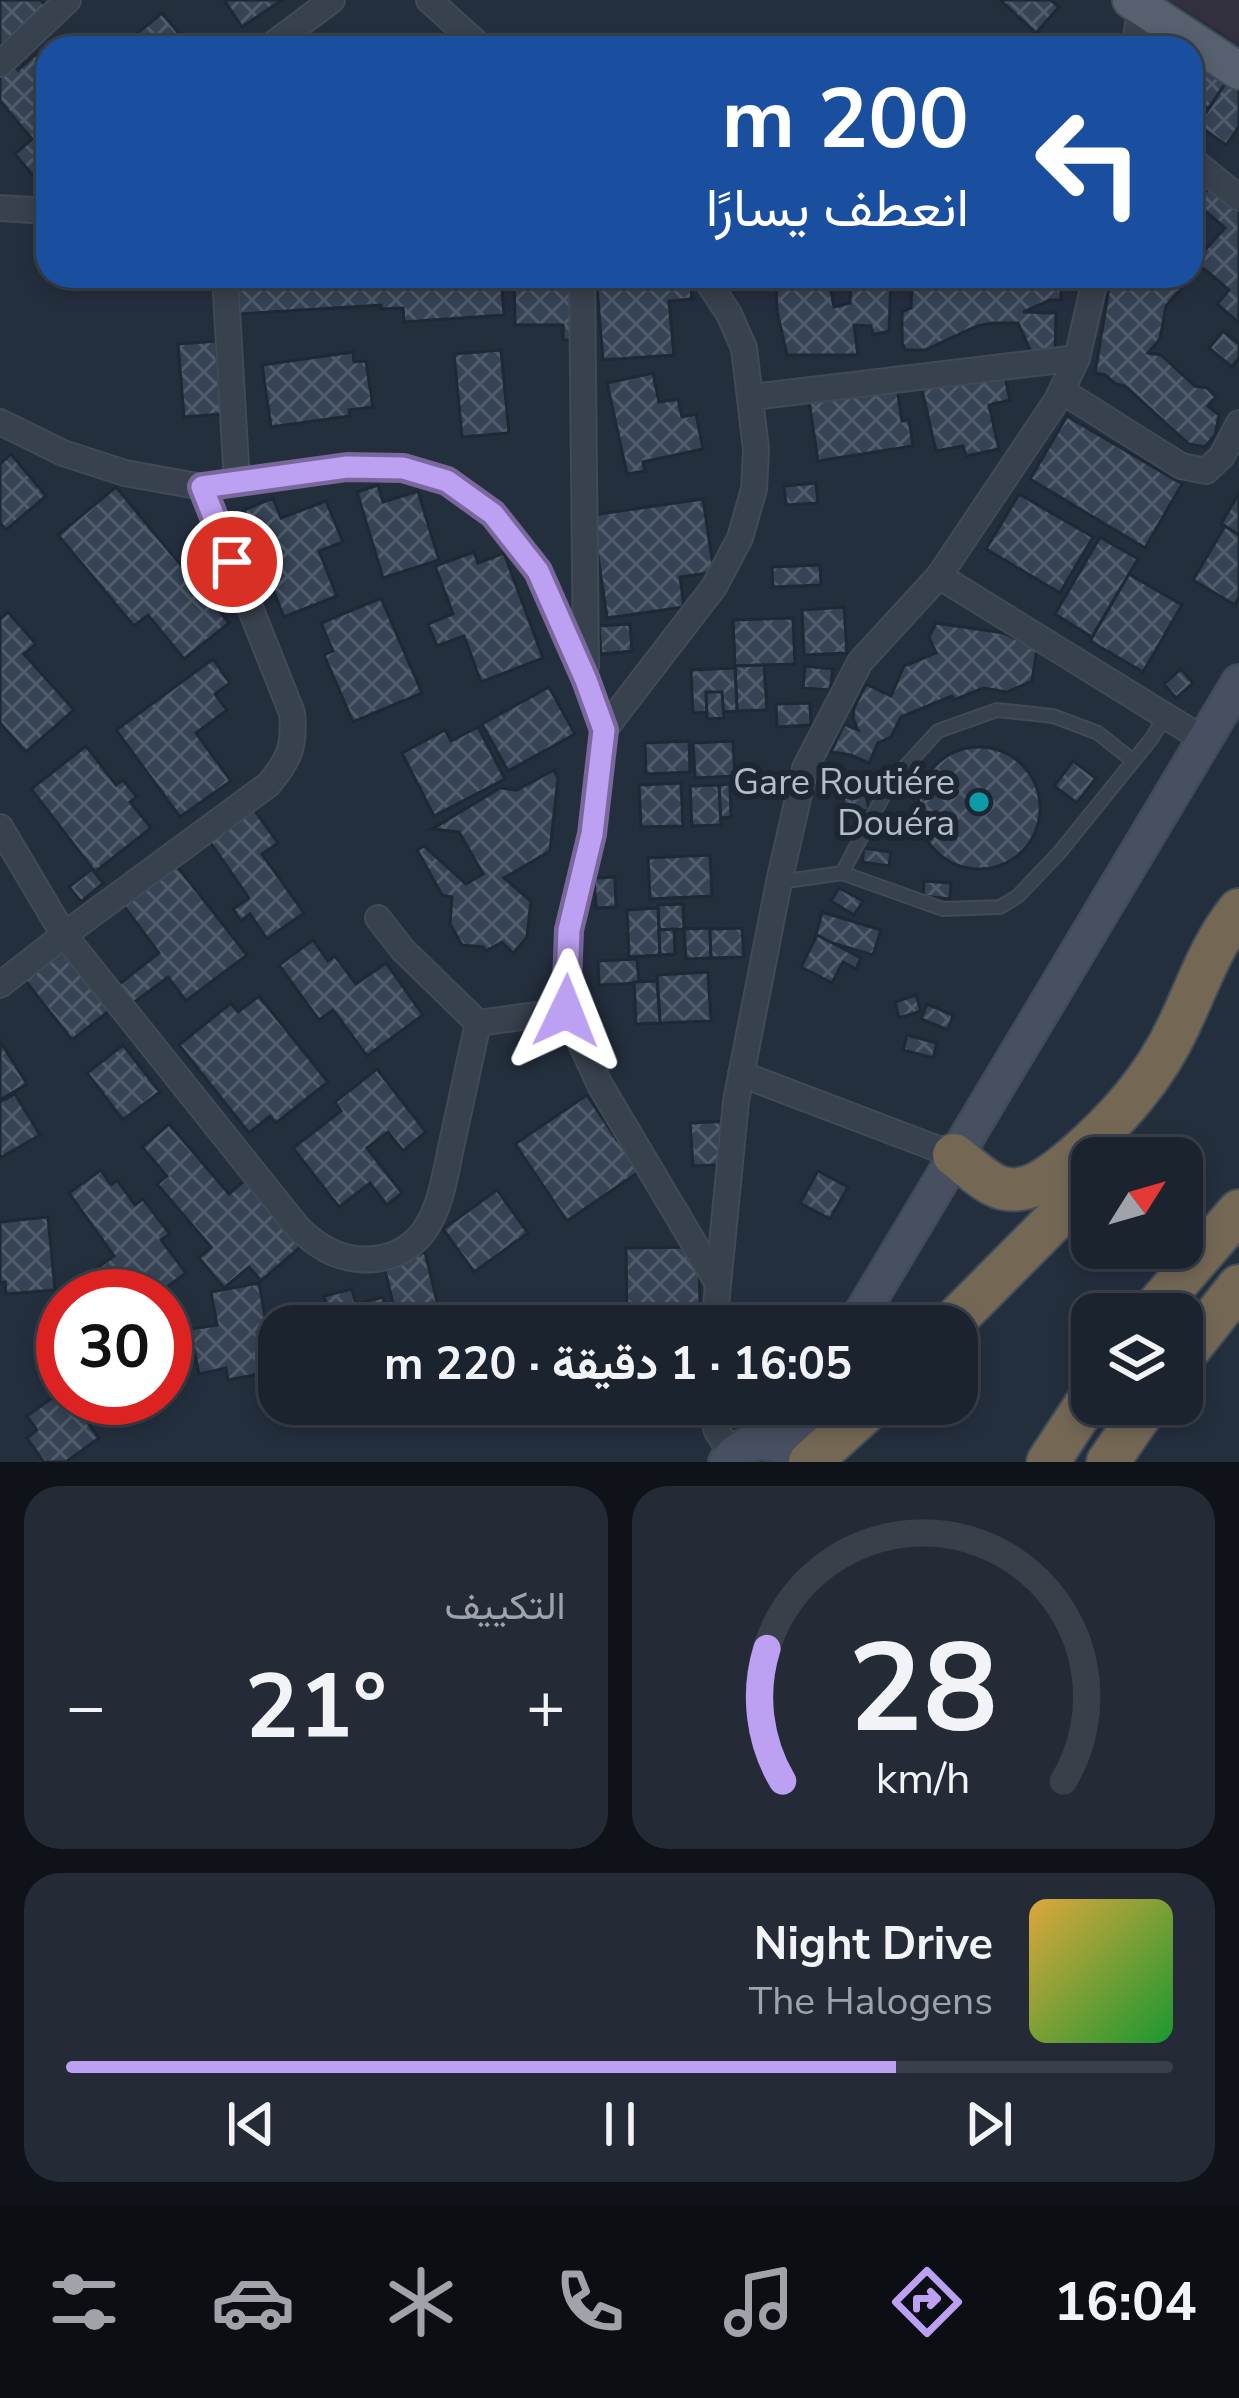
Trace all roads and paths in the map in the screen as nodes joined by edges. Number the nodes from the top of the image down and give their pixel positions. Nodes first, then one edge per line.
1 (69, 0) edge
2 (332, 0) edge
3 (429, 0) edge
4 (1136, 3) edge
5 (284, 36) edge
6 (469, 36) edge
7 (1135, 36) edge
8 (1186, 36) edge
9 (1203, 47) edge
10 (0, 64) edge
11 (1239, 71) edge
12 (1203, 169) edge
13 (1239, 198) edge
14 (0, 208) edge
15 (36, 210) edge
16 (226, 288) edge
17 (582, 288) edge
18 (712, 288) edge
19 (1093, 288) edge
20 (1077, 358) junction
21 (1061, 391) junction
22 (752, 397) junction
23 (0, 422) edge
24 (1239, 423) edge
25 (236, 483) junction
26 (202, 487) junction
27 (939, 576) junction
28 (586, 680) junction
29 (1239, 682) edge
30 (1166, 716) junction
31 (604, 730) junction
32 (1206, 741) junction
33 (1132, 760) junction
34 (0, 827) edge
35 (842, 873) junction
36 (779, 882) junction
37 (1239, 910) edge
38 (378, 918) dead end
39 (64, 935) junction
40 (1239, 947) edge
41 (0, 985) edge
42 (566, 1011) junction
43 (478, 1023) junction
44 (741, 1074) junction
45 (1133, 1099) junction
46 (1119, 1137) edge
47 (1128, 1137) edge
48 (954, 1155) junction
49 (1071, 1203) edge
50 (1239, 1210) edge
51 (717, 1282) junction
52 (1239, 1286) edge
53 (1168, 1293) edge
54 (715, 1305) edge
55 (866, 1305) edge
56 (970, 1305) edge
57 (1203, 1331) edge
58 (715, 1425) edge
59 (805, 1425) edge
60 (844, 1425) edge
61 (1072, 1425) edge
62 (1134, 1425) edge
63 (798, 1457) edge
64 (729, 1458) edge
65 (1048, 1462) edge
66 (1108, 1462) edge

1 - 10 street
2 - 5 street
3 - 6 street
4 - 7 street
4 - 8 main road
9 - 11 main road
12 - 13 street
14 - 15 street
16 - 25 street
17 - 28 street
18 - 22 street
19 - 20 street
20 - 21 street
20 - 22 street
21 - 24 street
21 - 27 street
22 - 31 street
23 - 26 street
25 - 26 street
25 - 28 street
26 - 39 street
27 - 30 street
27 - 36 street
28 - 31 street
29 - 32 main road
30 - 32 street
30 - 33 lane
31 - 42 street
32 - 48 main road
33 - 35 lane
33 - 35 lane
34 - 39 street
35 - 36 lane
36 - 44 street
37 - 45 highway
38 - 43 street
39 - 41 street
39 - 43 street
40 - 47 highway
42 - 43 street
42 - 51 street
44 - 48 street
44 - 51 street
45 - 46 highway
45 - 48 highway
48 - 55 main road
49 - 56 highway
50 - 53 highway
51 - 54 street
52 - 57 highway
58 - 64 street
59 - 63 main road
60 - 63 highway
61 - 65 highway
62 - 66 highway
63 - 64 main road

